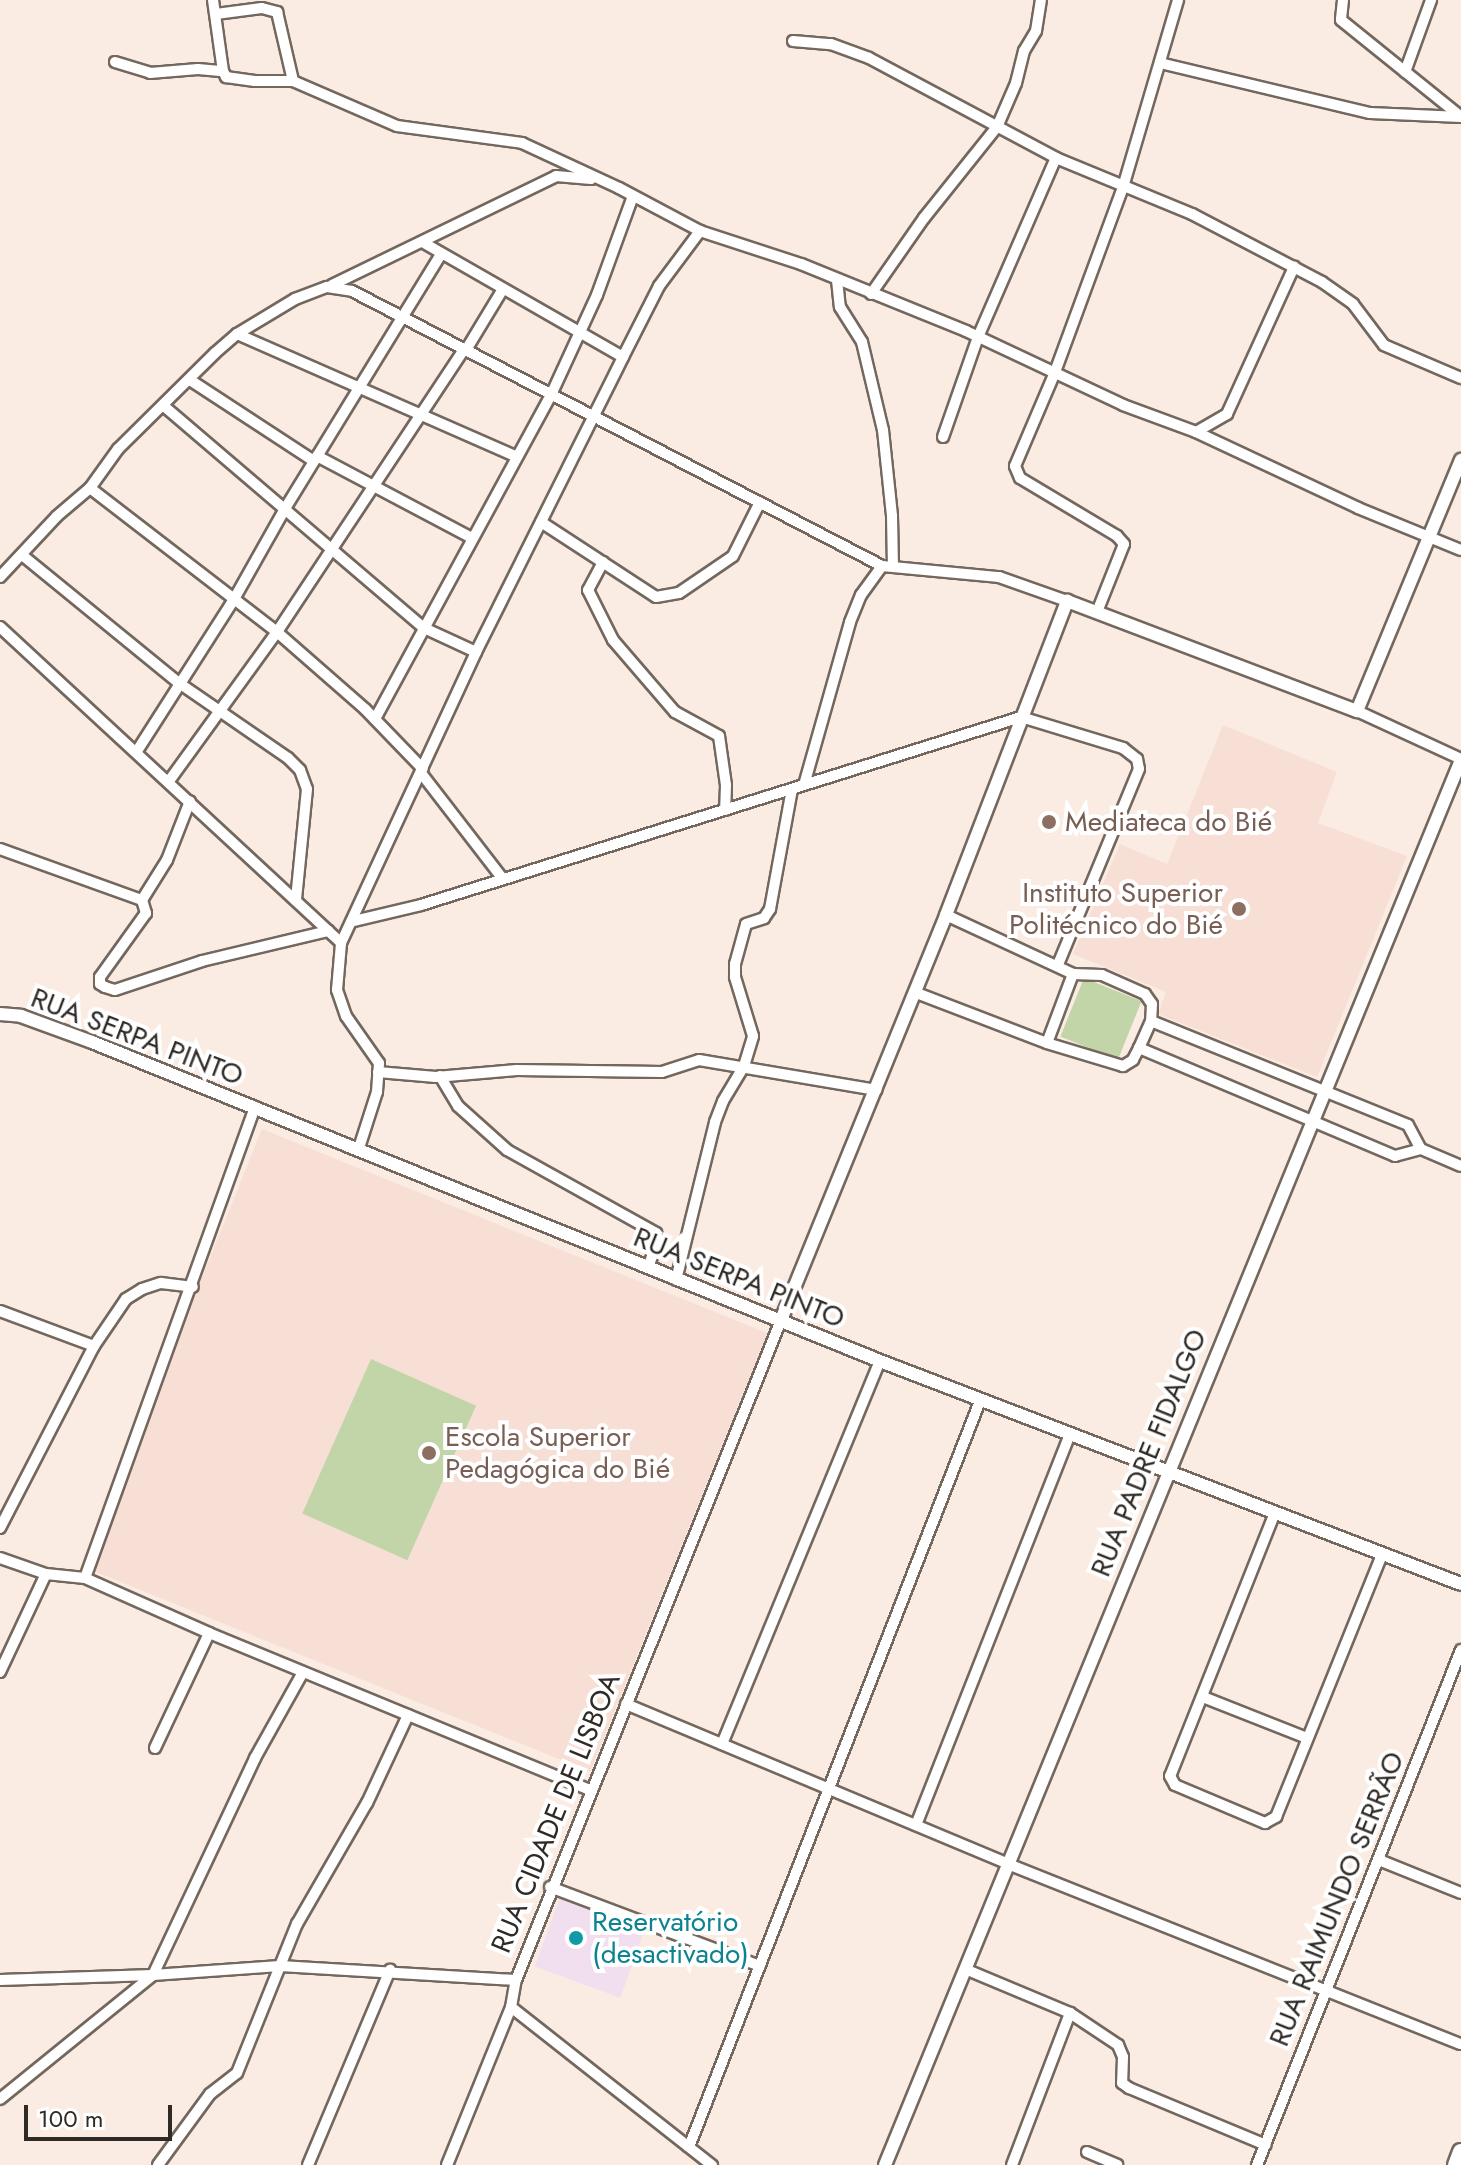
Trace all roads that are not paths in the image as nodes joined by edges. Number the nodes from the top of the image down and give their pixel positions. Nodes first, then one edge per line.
1 (213, 0) edge
2 (1041, 0) edge
3 (1178, 0) edge
4 (1343, 0) edge
5 (1431, 0) edge
6 (216, 14) junction
7 (793, 41) dead end
8 (115, 62) dead end
9 (1160, 63) junction
10 (223, 71) junction
11 (1405, 72) junction
12 (293, 81) junction
13 (997, 127) junction
14 (1056, 158) junction
15 (597, 179) junction
16 (1123, 187) junction
17 (633, 196) junction
18 (700, 231) junction
19 (424, 243) junction
20 (441, 254) junction
21 (1294, 267) junction
22 (837, 280) junction
23 (327, 287) junction
24 (503, 289) junction
25 (871, 294) junction
26 (403, 318) junction
27 (581, 333) junction
28 (237, 334) junction
29 (978, 337) junction
30 (465, 350) junction
31 (623, 357) junction
32 (1055, 372) junction
33 (1461, 378) edge
34 (190, 380) junction
35 (360, 386) junction
36 (551, 395) junction
37 (165, 407) junction
38 (595, 415) junction
39 (422, 416) junction
40 (1196, 432) junction
41 (943, 437) dead end
42 (515, 456) junction
43 (316, 458) junction
44 (1461, 460) edge
45 (372, 487) junction
46 (90, 488) junction
47 (760, 502) junction
48 (286, 507) junction
49 (541, 522) junction
50 (472, 538) junction
51 (1427, 538) junction
52 (331, 547) junction
53 (1461, 550) edge
54 (22, 555) junction
55 (603, 562) junction
56 (887, 566) junction
57 (0, 577) edge
58 (233, 601) junction
59 (1067, 601) junction
60 (1097, 612) junction
61 (0, 627) edge
62 (424, 628) junction
63 (277, 632) junction
64 (476, 652) junction
65 (179, 683) junction
66 (222, 711) junction
67 (1357, 711) junction
68 (1021, 717) junction
69 (375, 719) junction
70 (137, 751) junction
71 (1461, 760) edge
72 (422, 771) junction
73 (169, 781) junction
74 (804, 785) junction
75 (792, 789) junction
76 (190, 801) junction
77 (725, 810) junction
78 (0, 849) edge
79 (503, 879) junction
80 (142, 900) junction
81 (296, 900) junction
82 (946, 915) junction
83 (354, 921) junction
84 (328, 931) junction
85 (341, 943) junction
86 (1058, 965) junction
87 (1073, 974) junction
88 (914, 992) junction
89 (0, 1014) edge
90 (1151, 1021) junction
91 (1047, 1043) junction
92 (1139, 1048) junction
93 (744, 1066) junction
94 (378, 1072) junction
95 (440, 1076) junction
96 (1324, 1089) junction
97 (876, 1090) junction
98 (255, 1107) junction
99 (1311, 1121) junction
100 (359, 1148) junction
101 (1421, 1149) junction
102 (1461, 1166) edge
103 (648, 1267) junction
104 (676, 1280) junction
105 (193, 1287) junction
106 (0, 1311) edge
107 (781, 1320) junction
108 (94, 1346) junction
109 (880, 1361) junction
110 (980, 1401) junction
111 (1070, 1435) junction
112 (1167, 1472) junction
113 (1274, 1515) junction
114 (0, 1528) edge
115 (1382, 1555) junction
116 (0, 1558) edge
117 (46, 1574) junction
118 (85, 1578) junction
119 (1461, 1584) edge
120 (209, 1633) junction
121 (1461, 1650) edge
122 (0, 1672) edge
123 (303, 1672) junction
124 (1203, 1697) junction
125 (626, 1704) junction
126 (408, 1715) junction
127 (1307, 1738) junction
128 (722, 1744) junction
129 (155, 1748) dead end
130 (827, 1788) junction
131 (589, 1790) junction
132 (916, 1825) junction
133 (1379, 1860) junction
134 (1008, 1864) junction
135 (550, 1887) junction
136 (1461, 1893) edge
137 (280, 1966) junction
138 (760, 1966) junction
139 (965, 1969) junction
140 (390, 1970) junction
141 (153, 1975) junction
142 (0, 1980) edge
143 (516, 1980) junction
144 (1329, 1988) junction
145 (511, 2007) junction
146 (1070, 2013) junction
147 (1461, 2044) edge
148 (0, 2099) edge
149 (1266, 2145) junction
150 (689, 2147) junction
151 (1087, 2152) dead end
152 (1461, 2152) edge
153 (158, 2165) edge
154 (308, 2165) edge
155 (447, 2165) edge
156 (712, 2165) edge
157 (885, 2165) edge
158 (1012, 2165) edge
159 (1117, 2165) edge
160 (1257, 2165) edge
161 (1456, 2165) edge

1 - 6 street
2 - 13 street
3 - 9 street
4 - 11 street
5 - 11 street
6 - 10 street
6 - 12 street
7 - 13 street
8 - 10 street
9 - 11 street
9 - 16 street
10 - 12 street
12 - 15 street
13 - 14 street
13 - 25 street
14 - 16 street
14 - 29 street
15 - 17 street
15 - 19 street
16 - 21 street
16 - 32 street
17 - 18 street
17 - 27 street
18 - 22 street
18 - 31 street
19 - 20 street
19 - 23 street
20 - 24 street
20 - 26 street
21 - 33 street
21 - 40 street
22 - 25 street
22 - 56 street
23 - 26 street
23 - 28 street
24 - 27 street
24 - 30 street
25 - 29 street
26 - 30 street
26 - 35 street
27 - 31 street
27 - 36 street
28 - 34 street
28 - 35 street
29 - 32 street
29 - 41 street
30 - 36 street
30 - 39 street
31 - 38 street
32 - 40 street
32 - 60 street
34 - 37 street
34 - 43 street
35 - 39 street
35 - 43 street
36 - 38 street
36 - 42 street
37 - 46 street
37 - 48 street
38 - 47 street
38 - 49 street
39 - 42 street
39 - 45 street
40 - 51 street
42 - 50 street
43 - 45 street
43 - 48 street
44 - 51 street
45 - 50 street
45 - 52 street
46 - 54 street
46 - 58 street
47 - 55 street
47 - 56 street
48 - 52 street
48 - 58 street
49 - 55 street
49 - 64 street
50 - 62 street
51 - 53 street
51 - 67 street
52 - 62 street
52 - 63 street
54 - 57 street
54 - 65 street
55 - 77 street
56 - 59 street
56 - 74 street
58 - 63 street
58 - 65 street
59 - 60 street
59 - 68 street
60 - 67 street
61 - 70 street
62 - 64 street
62 - 69 street
63 - 66 street
63 - 69 street
64 - 72 street
65 - 66 street
65 - 70 street
66 - 73 street
66 - 81 street
67 - 71 street
68 - 74 street
68 - 82 street
68 - 86 street
69 - 72 street
70 - 73 street
71 - 96 street, RUA PADRE FIDALGO
72 - 79 street
72 - 83 street
73 - 76 street
74 - 75 street
75 - 77 street
75 - 93 street
76 - 80 street
76 - 81 street
77 - 79 street
78 - 80 street
79 - 83 street
80 - 84 street
81 - 84 street
82 - 86 street
82 - 88 street
83 - 85 street
84 - 85 street
85 - 94 street
86 - 87 street
87 - 90 street
87 - 91 street
88 - 91 street
88 - 97 street
89 - 98 street, RUA SERPA PINTO
90 - 92 street
90 - 96 street
91 - 92 street
92 - 99 street
93 - 95 street
93 - 97 street
93 - 104 street
94 - 95 street
94 - 100 street
95 - 103 street
96 - 99 street, RUA PADRE FIDALGO
96 - 101 street
97 - 107 street
98 - 100 street, RUA SERPA PINTO
98 - 105 street
99 - 101 street
99 - 112 street, RUA PADRE FIDALGO
100 - 103 street, RUA SERPA PINTO
101 - 102 street
103 - 104 street, RUA SERPA PINTO
104 - 107 street, RUA SERPA PINTO
105 - 108 street
105 - 118 street
106 - 108 street
107 - 109 street, RUA SERPA PINTO
107 - 125 street, RUA CIDADE DE LISBOA
108 - 114 street
109 - 110 street, RUA SERPA PINTO
109 - 128 street
110 - 111 street, RUA SERPA PINTO
110 - 130 street
111 - 112 street, RUA SERPA PINTO
111 - 132 street
112 - 113 street, RUA SERPA PINTO
112 - 134 street, RUA PADRE FIDALGO
113 - 115 street, RUA SERPA PINTO
113 - 124 street
115 - 119 street, RUA SERPA PINTO
115 - 127 street
116 - 117 street
117 - 118 street
117 - 122 street
118 - 120 street
120 - 123 street
120 - 129 street
121 - 133 street, RUA RAIMUNDO SERRÃO
123 - 126 street
123 - 141 street
124 - 127 street
124 - 127 street
125 - 128 street
125 - 131 street, RUA CIDADE DE LISBOA
126 - 131 street
126 - 137 street
128 - 130 street
130 - 132 street
130 - 138 street
131 - 135 street, RUA CIDADE DE LISBOA
132 - 134 street
133 - 136 street
133 - 144 street, RUA RAIMUNDO SERRÃO
134 - 139 street, RUA PADRE FIDALGO
134 - 144 street
135 - 138 street
135 - 143 street, RUA CIDADE DE LISBOA
137 - 140 street, RUA CIDADE DE LISBOA
137 - 141 street, RUA CIDADE DE LISBOA
137 - 153 street
138 - 150 street
139 - 146 street
139 - 157 street, RUA PADRE FIDALGO
140 - 143 street, RUA CIDADE DE LISBOA
140 - 154 street
141 - 142 street, RUA CIDADE DE LISBOA
141 - 148 street
143 - 145 street
144 - 147 street
144 - 149 street, RUA RAIMUNDO SERRÃO
145 - 150 street
145 - 155 street
146 - 149 street
146 - 158 street
149 - 160 street, RUA RAIMUNDO SERRÃO
150 - 156 street
151 - 159 street
152 - 161 main road

